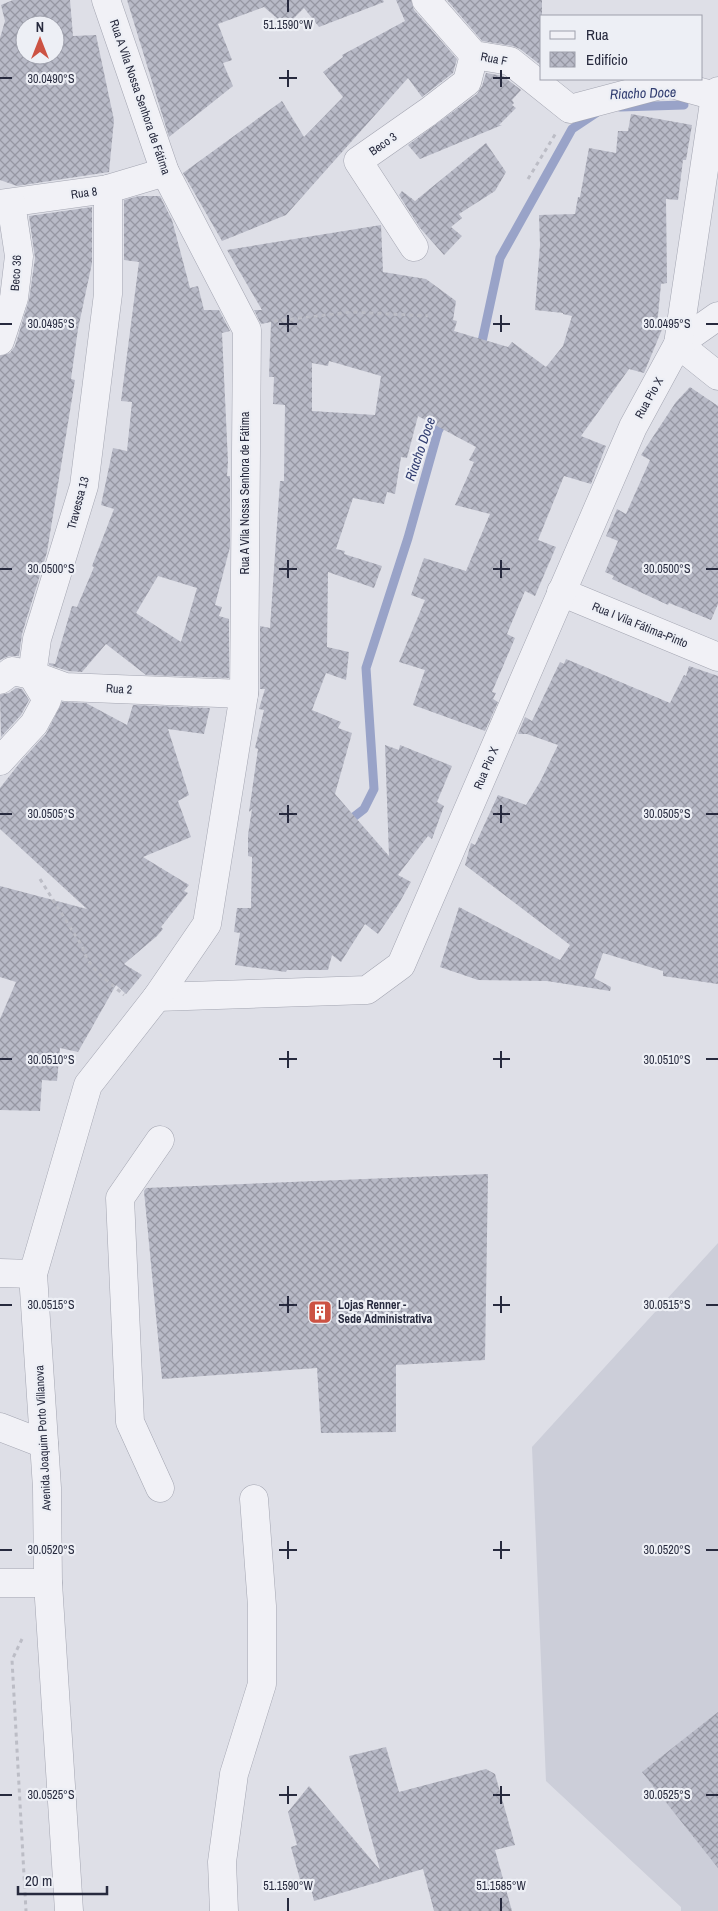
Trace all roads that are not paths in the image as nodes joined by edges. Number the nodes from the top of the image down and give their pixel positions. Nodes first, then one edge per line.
1 (106, 0) edge
2 (426, 0) edge
3 (474, 55) junction
4 (716, 94) edge
5 (165, 172) junction
6 (108, 189) junction
7 (6, 203) edge
8 (414, 247) dead end
9 (718, 316) edge
10 (0, 341) edge
11 (678, 344) junction
12 (718, 376) edge
13 (561, 592) junction
14 (718, 657) edge
15 (32, 675) junction
16 (0, 680) edge
17 (244, 694) junction
18 (0, 761) edge
19 (157, 997) junction
20 (160, 1140) dead end
21 (0, 1273) edge
22 (33, 1274) junction
23 (0, 1427) edge
24 (44, 1444) junction
25 (160, 1488) dead end
26 (254, 1499) dead end
27 (0, 1583) edge
28 (48, 1583) junction
29 (69, 1911) edge
30 (224, 1911) edge

1 - 5 street, Rua A Vila Nossa Senhora de Fátima
2 - 3 street, Rua F
3 - 4 street, Rua F
3 - 8 street, Beco 3
4 - 11 street, Rua Pio X
5 - 6 street, Rua 8
5 - 17 street, Rua A Vila Nossa Senhora de Fátima
6 - 7 street, Rua 8
6 - 15 street, Travessa 13
7 - 10 street, Beco 36
9 - 11 street, Rua Pio X
11 - 12 street
11 - 13 street, Rua Pio X
13 - 14 street, Rua I Vila Fátima-Pinto
13 - 19 street, Rua Pio X
15 - 16 street, Rua 2
15 - 17 street, Rua 2
15 - 18 street
17 - 19 street, Rua A Vila Nossa Senhora de Fátima
19 - 22 street, Avenida Joaquim Porto Villanova
20 - 25 street
21 - 22 street
22 - 24 street, Avenida Joaquim Porto Villanova
23 - 24 street
24 - 28 street, Avenida Joaquim Porto Villanova
26 - 30 street
27 - 28 street
28 - 29 street, Avenida Joaquim Porto Villanova

